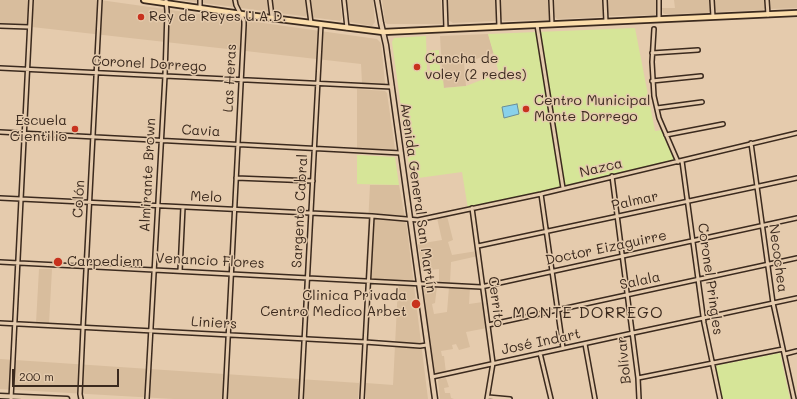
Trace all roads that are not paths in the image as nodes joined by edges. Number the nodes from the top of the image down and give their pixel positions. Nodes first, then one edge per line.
1 (31, 0) edge
2 (100, 0) edge
3 (144, 0) edge
4 (200, 0) edge
5 (235, 0) edge
6 (270, 0) edge
7 (308, 0) edge
8 (344, 0) edge
9 (378, 0) edge
10 (445, 0) edge
11 (498, 0) edge
12 (551, 0) edge
13 (605, 0) edge
14 (659, 0) edge
15 (712, 0) edge
16 (767, 0) edge
17 (166, 2) edge
18 (200, 8) junction
19 (797, 13) edge
20 (241, 14) junction
21 (768, 14) junction
22 (272, 17) junction
23 (713, 17) junction
24 (659, 19) junction
25 (606, 22) junction
26 (310, 23) junction
27 (321, 24) junction
28 (552, 24) junction
29 (537, 25) junction
30 (0, 26) edge
31 (30, 27) junction
32 (499, 27) junction
33 (347, 28) junction
34 (446, 29) junction
35 (654, 29) dead end
36 (383, 32) junction
37 (698, 50) dead end
38 (652, 53) junction
39 (0, 68) edge
40 (28, 70) junction
41 (96, 72) junction
42 (164, 76) junction
43 (701, 76) dead end
44 (241, 79) junction
45 (652, 81) junction
46 (318, 83) junction
47 (392, 87) junction
48 (702, 102) dead end
49 (657, 108) junction
50 (723, 124) dead end
51 (0, 132) edge
52 (797, 133) edge
53 (24, 134) junction
54 (666, 135) junction
55 (93, 137) junction
56 (160, 140) junction
57 (751, 143) junction
58 (238, 144) junction
59 (315, 149) junction
60 (401, 153) junction
61 (680, 161) junction
62 (612, 176) junction
63 (236, 178) junction
64 (797, 178) edge
65 (313, 181) junction
66 (757, 186) junction
67 (563, 188) junction
68 (541, 194) junction
69 (0, 198) edge
70 (22, 199) junction
71 (90, 202) junction
72 (688, 202) junction
73 (157, 206) junction
74 (183, 207) junction
75 (472, 208) junction
76 (234, 210) junction
77 (311, 213) junction
78 (372, 216) junction
79 (618, 216) junction
80 (797, 218) edge
81 (410, 219) junction
82 (763, 226) junction
83 (547, 231) junction
84 (693, 241) junction
85 (478, 246) junction
86 (622, 256) junction
87 (797, 258) edge
88 (0, 262) edge
89 (18, 263) junction
90 (767, 264) junction
91 (86, 266) junction
92 (154, 269) junction
93 (180, 271) junction
94 (553, 271) junction
95 (231, 274) junction
96 (308, 278) junction
97 (698, 279) junction
98 (368, 282) junction
99 (419, 283) junction
100 (483, 286) junction
101 (628, 294) junction
102 (797, 298) edge
103 (773, 303) junction
104 (558, 310) junction
105 (703, 318) junction
106 (0, 323) edge
107 (14, 324) junction
108 (488, 325) junction
109 (83, 328) junction
110 (150, 332) junction
111 (632, 333) junction
112 (228, 335) junction
113 (305, 339) junction
114 (365, 342) junction
115 (585, 344) junction
116 (427, 345) junction
117 (563, 348) junction
118 (783, 349) junction
119 (797, 352) edge
120 (540, 353) junction
121 (785, 354) junction
122 (493, 363) junction
123 (712, 364) junction
124 (432, 377) junction
125 (638, 378) junction
126 (0, 396) edge
127 (11, 398) edge
128 (488, 398) edge
129 (67, 399) edge
130 (81, 399) edge
131 (147, 399) edge
132 (225, 399) edge
133 (302, 399) edge
134 (362, 399) edge
135 (435, 399) edge
136 (510, 399) edge
137 (551, 399) edge
138 (595, 399) edge
139 (639, 399) edge
140 (720, 399) edge
141 (794, 399) edge

1 - 31 street
2 - 41 street, Colón
3 - 17 highway
4 - 18 street
5 - 20 street, Las Heras
6 - 22 street
7 - 26 street
8 - 33 street
9 - 36 main road, Avenida General San Martín
10 - 34 street
11 - 32 street
12 - 28 street
13 - 25 street
14 - 24 street
15 - 23 street
16 - 21 street
17 - 18 highway
17 - 42 street, Almirante Brown
18 - 20 highway
19 - 21 highway
20 - 22 highway
20 - 44 street, Las Heras
21 - 23 highway
22 - 26 highway
23 - 24 highway
24 - 25 highway
25 - 28 highway
26 - 27 highway
27 - 33 highway
27 - 46 street, Sargento Cabral
28 - 29 highway
29 - 32 highway
29 - 67 street
30 - 31 street
31 - 40 street
32 - 34 highway
33 - 36 highway
34 - 36 highway
35 - 38 street, Coronel Pringles
36 - 47 main road, Avenida General San Martín
37 - 38 street
38 - 45 street, Coronel Pringles
39 - 40 street, Coronel Dorrego
40 - 41 street, Coronel Dorrego
40 - 53 street
41 - 42 street, Coronel Dorrego
41 - 55 street, Colón
42 - 44 street, Coronel Dorrego
42 - 56 street, Almirante Brown
43 - 45 street
44 - 46 street, Coronel Dorrego
44 - 58 street, Las Heras
45 - 49 street, Coronel Pringles
46 - 47 street, Coronel Dorrego
46 - 59 street, Sargento Cabral
47 - 60 main road, Avenida General San Martín
48 - 49 street
49 - 54 street, Coronel Pringles
50 - 54 street
51 - 53 street, Cavia
52 - 57 street, Nazca
53 - 55 street, Cavia
53 - 70 street
54 - 61 street, Coronel Pringles
55 - 56 street, Cavia
55 - 71 street, Colón
56 - 58 street, Cavia
56 - 73 street, Almirante Brown
57 - 61 street, Nazca
57 - 66 street, Necochea
58 - 59 street, Cavia
58 - 63 street, Las Heras
59 - 60 street, Cavia
59 - 65 street, Sargento Cabral
60 - 81 main road, Avenida General San Martín
61 - 62 street, Nazca
61 - 72 street, Coronel Pringles
62 - 67 street, Nazca
62 - 79 street, Bolívar
63 - 65 street
63 - 76 street, Las Heras
64 - 66 street, Palmar
65 - 77 street, Sargento Cabral
66 - 72 street, Palmar
66 - 82 street, Necochea
67 - 68 street, Nazca
68 - 75 street, Nazca
68 - 83 street
69 - 70 street, Melo
70 - 71 street, Melo
70 - 89 street
71 - 73 street, Melo
71 - 91 street, Colón
72 - 79 street, Palmar
72 - 84 street, Coronel Pringles
73 - 74 street, Melo
73 - 92 street, Almirante Brown
74 - 76 street, Melo
74 - 93 street
75 - 81 street, Nazca
75 - 85 street, Cerrito
76 - 77 street, Melo
76 - 95 street, Las Heras
77 - 78 street, Melo
77 - 96 street, Sargento Cabral
78 - 81 street, Melo
78 - 98 street
79 - 83 street, Palmar
79 - 86 street, Bolívar
80 - 82 street, Doctor Eizaguirre
81 - 99 main road, Avenida General San Martín
82 - 84 street, Doctor Eizaguirre
82 - 90 street, Necochea
83 - 85 street, Palmar
83 - 94 street
84 - 86 street, Doctor Eizaguirre
84 - 97 street, Coronel Pringles
85 - 100 street, Cerrito
86 - 94 street, Doctor Eizaguirre
86 - 101 street, Bolívar
87 - 90 street, Salala
88 - 89 street, Venancio Flores
89 - 91 street, Venancio Flores
89 - 107 street
90 - 97 street, Salala
90 - 103 street, Necochea
91 - 92 street, Venancio Flores
91 - 109 street, Colón
92 - 93 street, Venancio Flores
92 - 110 street, Almirante Brown
93 - 95 street, Venancio Flores
94 - 100 street, Doctor Eizaguirre
94 - 104 street
95 - 96 street, Venancio Flores
95 - 112 street, Las Heras
96 - 98 street, Venancio Flores
96 - 113 street, Sargento Cabral
97 - 101 street, Salala
97 - 105 street, Coronel Pringles
98 - 99 street, Venancio Flores
98 - 114 street
99 - 100 street, Doctor Eizaguirre
99 - 116 main road, Avenida General San Martín
100 - 108 street, Cerrito
101 - 104 street, Salala
101 - 111 street, Bolívar
102 - 103 street, José Indart
103 - 105 street, José Indart
103 - 118 street, Necochea
104 - 108 street, Salala
104 - 117 street
105 - 111 street, José Indart
105 - 123 street, Coronel Pringles
106 - 107 street, Liniers
107 - 109 street, Liniers
107 - 127 street
108 - 122 street, Cerrito
109 - 110 street, Liniers
109 - 130 street, Colón
110 - 112 street, Liniers
110 - 131 street, Almirante Brown
111 - 115 street, José Indart
111 - 125 street, Bolívar
112 - 113 street, Liniers
112 - 132 street, Las Heras
113 - 114 street, Liniers
113 - 133 street, Sargento Cabral
114 - 116 street, Liniers
114 - 134 street
115 - 117 street, José Indart
115 - 138 street
116 - 124 main road, Avenida General San Martín
117 - 120 street, José Indart
118 - 121 street, Necochea
118 - 123 street
119 - 121 street
120 - 122 street, José Indart
120 - 137 street
121 - 141 street, Necochea
122 - 124 street, José Indart
122 - 128 street, Cerrito
123 - 125 street
123 - 140 street, Coronel Pringles
124 - 135 main road, Avenida General San Martín
125 - 139 street, Bolívar
126 - 127 main road
127 - 129 main road
128 - 136 street

